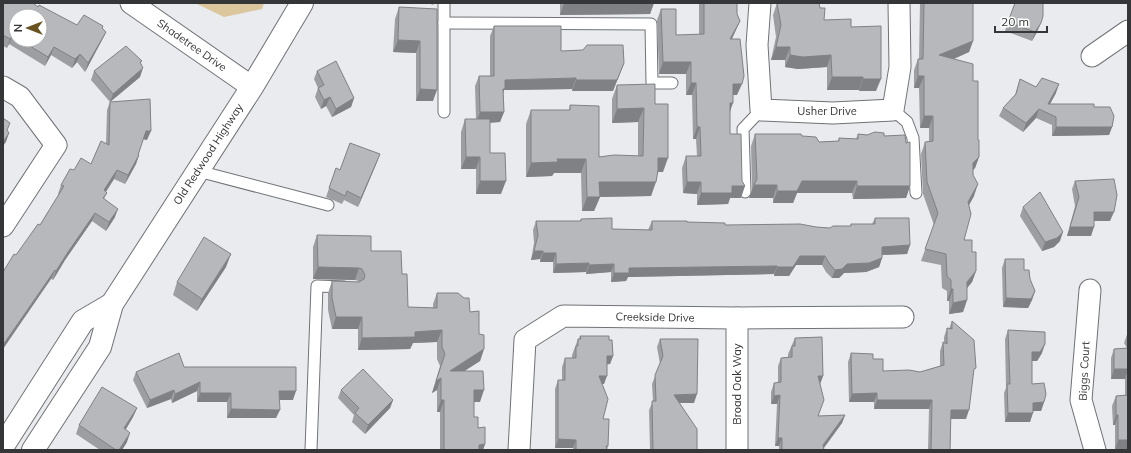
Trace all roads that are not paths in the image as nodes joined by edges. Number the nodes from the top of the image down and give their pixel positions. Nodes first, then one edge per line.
1 (132, 3) edge
2 (302, 3) edge
3 (444, 3) edge
4 (760, 3) edge
5 (899, 3) edge
6 (444, 23) junction
7 (1128, 31) edge
8 (1092, 56) dead end
9 (672, 83) dead end
10 (3, 87) edge
11 (252, 87) junction
12 (761, 110) junction
13 (893, 110) junction
14 (444, 112) dead end
15 (198, 171) junction
16 (745, 192) edge
17 (916, 193) dead end
18 (328, 205) dead end
19 (3, 226) edge
20 (354, 287) edge
21 (1090, 290) dead end
22 (112, 304) junction
23 (903, 317) dead end
24 (737, 318) junction
25 (3, 446) edge
26 (34, 450) edge
27 (311, 450) edge
28 (519, 450) edge
29 (737, 450) edge
30 (1095, 450) edge

1 - 11 street, Shadetree Drive
2 - 11 main road, Old Redwood Highway
3 - 6 lane
4 - 12 street
5 - 13 street
6 - 9 lane
6 - 14 lane
7 - 8 street
10 - 19 street
11 - 15 main road, Old Redwood Highway
12 - 13 street, Usher Drive
12 - 16 lane
13 - 17 lane
15 - 18 lane
15 - 22 main road, Old Redwood Highway
20 - 27 lane
21 - 30 street, Biggs Court
22 - 25 main road, Old Redwood Highway
22 - 26 main road, Old Redwood Highway
23 - 24 street, Creekside Drive
24 - 28 street, Creekside Drive
24 - 29 street, Broad Oak Way

